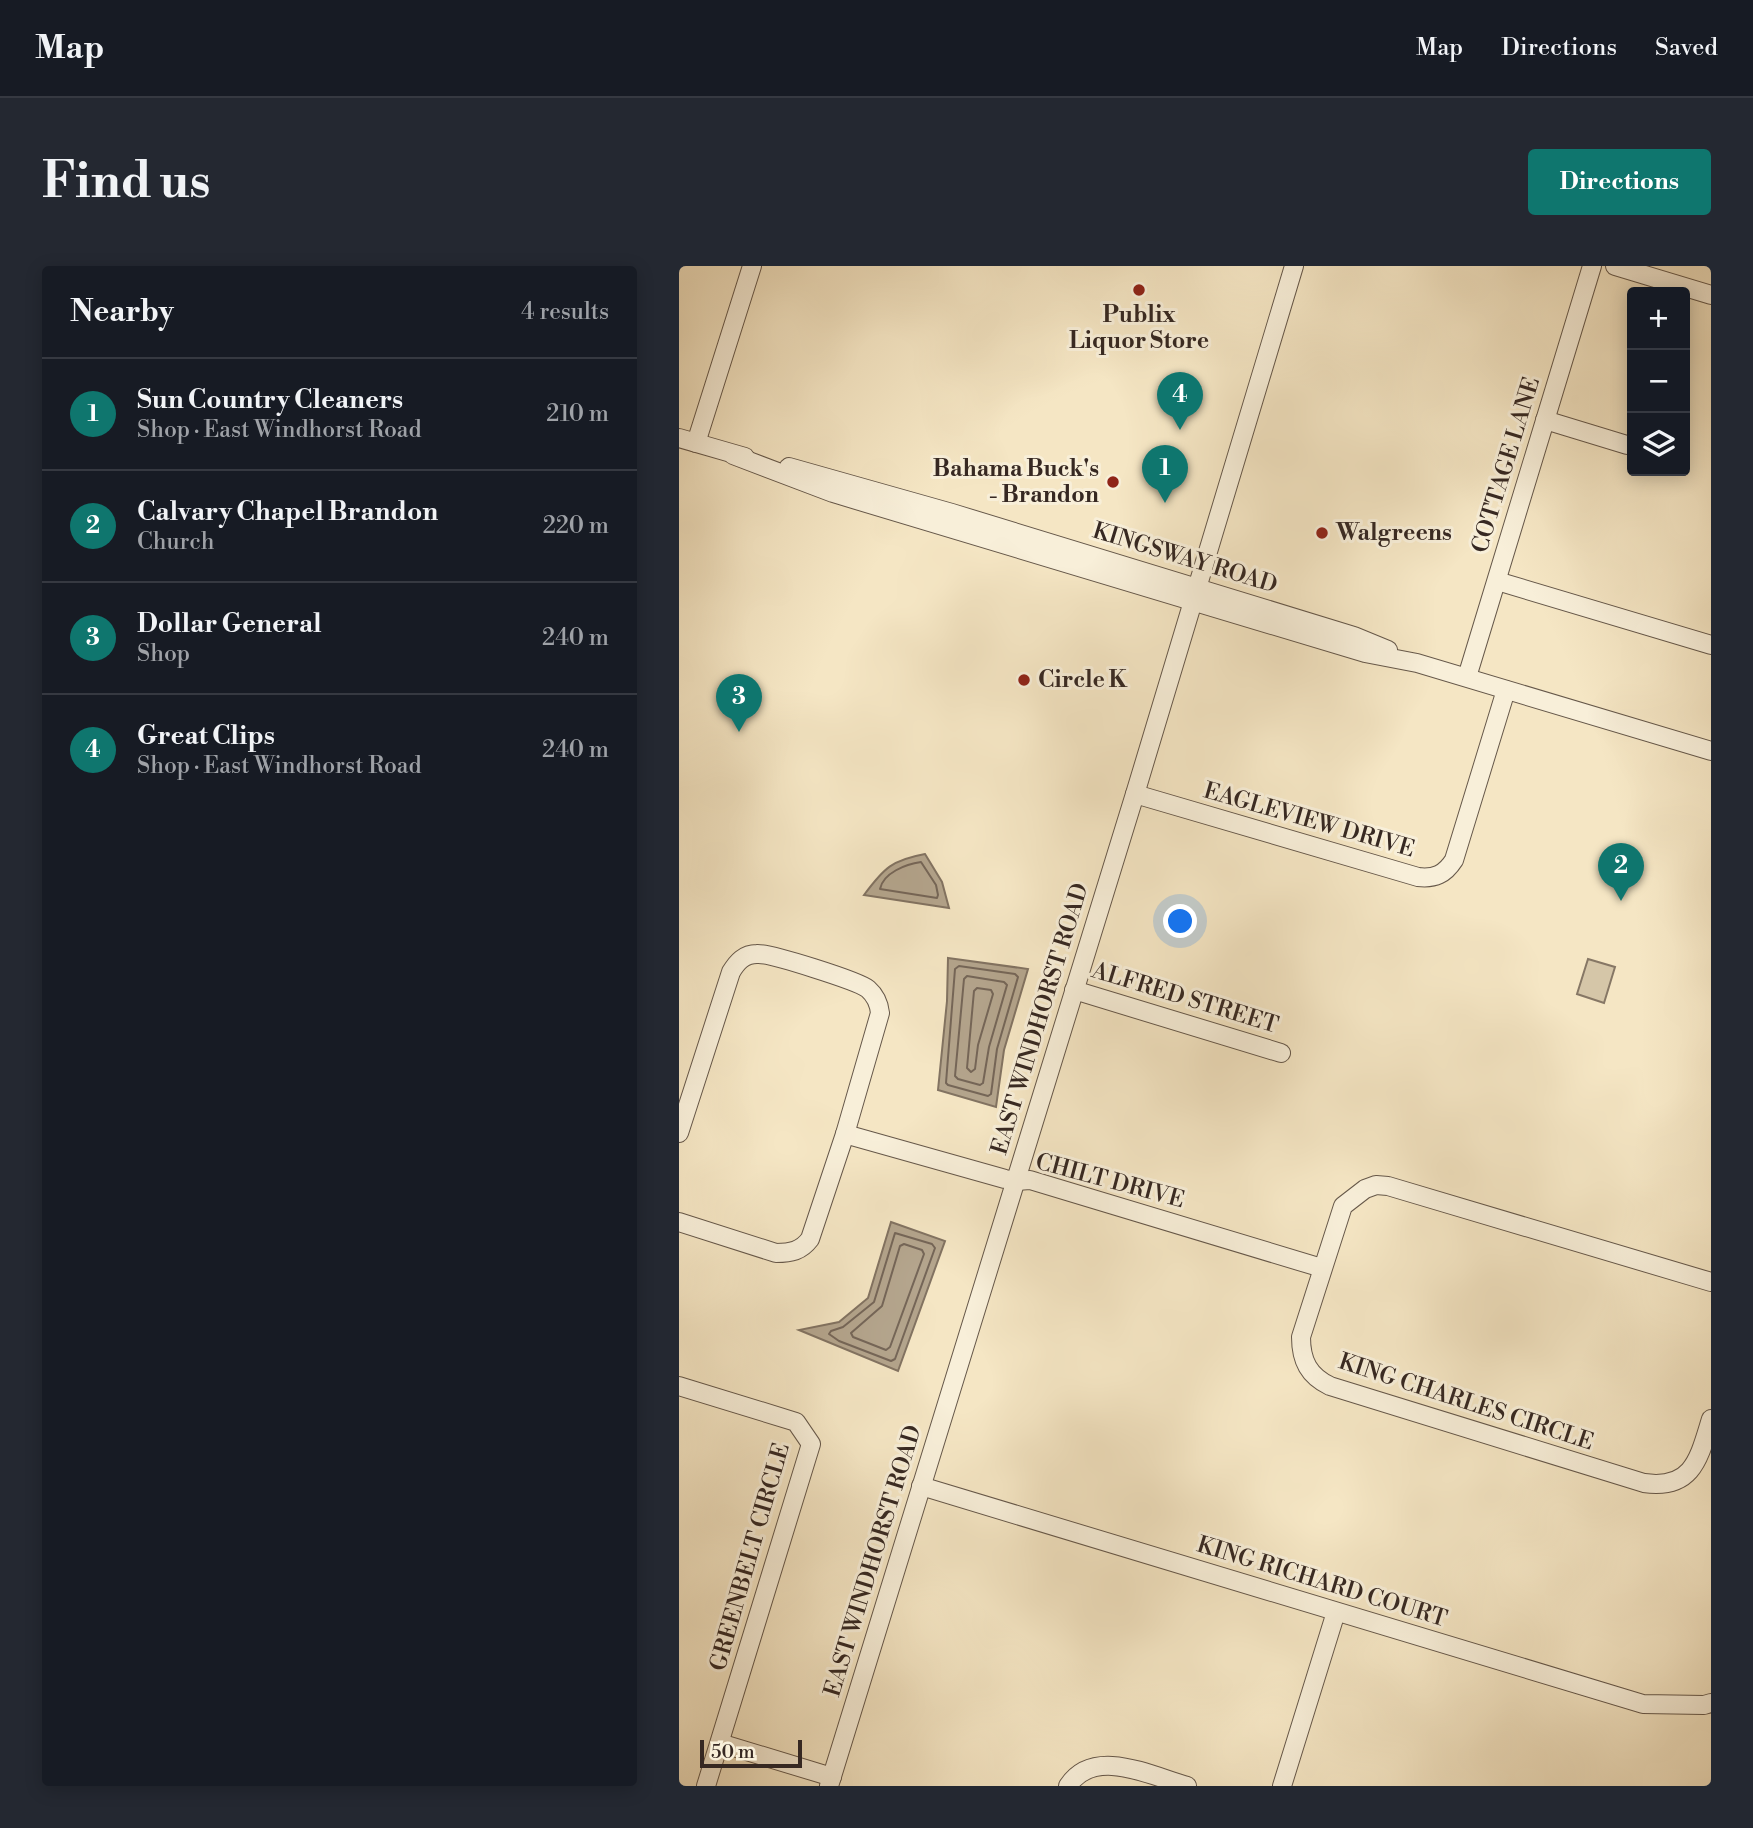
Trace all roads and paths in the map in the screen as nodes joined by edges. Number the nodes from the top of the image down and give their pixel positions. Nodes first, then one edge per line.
1 (752, 266) edge
2 (1294, 266) edge
3 (1591, 266) edge
4 (1615, 266) edge
5 (1711, 295) edge
6 (1545, 420) junction
7 (688, 441) edge
8 (1627, 445) dead end
9 (1497, 581) junction
10 (1195, 595) junction
11 (1711, 645) edge
12 (1475, 680) junction
13 (1506, 690) junction
14 (1711, 751) edge
15 (1135, 794) junction
16 (1074, 990) junction
17 (1281, 1053) dead end
18 (679, 1133) edge
19 (845, 1134) junction
20 (1016, 1181) junction
21 (679, 1222) edge
22 (1322, 1268) junction
23 (1711, 1282) edge
24 (679, 1386) edge
25 (1711, 1419) edge
26 (921, 1486) junction
27 (1336, 1612) junction
28 (1711, 1703) edge
29 (720, 1743) junction
30 (831, 1782) edge
31 (706, 1786) edge
32 (1068, 1786) edge
33 (1187, 1786) edge
34 (1282, 1786) edge

1 - 7 street
2 - 10 street, EAST WINDHORST ROAD
3 - 6 street, COTTAGE LANE
4 - 5 street
6 - 8 street
6 - 9 street, COTTAGE LANE
7 - 10 street, KINGSWAY ROAD
9 - 11 street
9 - 12 street, COTTAGE LANE
10 - 12 street, KINGSWAY ROAD
10 - 15 street, EAST WINDHORST ROAD
12 - 13 street, KINGSWAY ROAD
13 - 14 street, KINGSWAY ROAD
13 - 15 street, EAGLEVIEW DRIVE
15 - 16 street, EAST WINDHORST ROAD
16 - 17 street, ALFRED STREET
16 - 20 street, EAST WINDHORST ROAD
18 - 19 street
19 - 20 street, CHILT DRIVE
19 - 21 street
20 - 22 street, CHILT DRIVE
20 - 26 street, EAST WINDHORST ROAD
22 - 23 street, KING CHARLES CIRCLE
22 - 25 street, KING CHARLES CIRCLE
24 - 29 street, GREENBELT CIRCLE
26 - 27 street, KING RICHARD COURT
26 - 30 street, EAST WINDHORST ROAD
27 - 28 street, KING RICHARD COURT
27 - 34 street
29 - 30 street
29 - 31 street, GREENBELT CIRCLE
32 - 33 street

